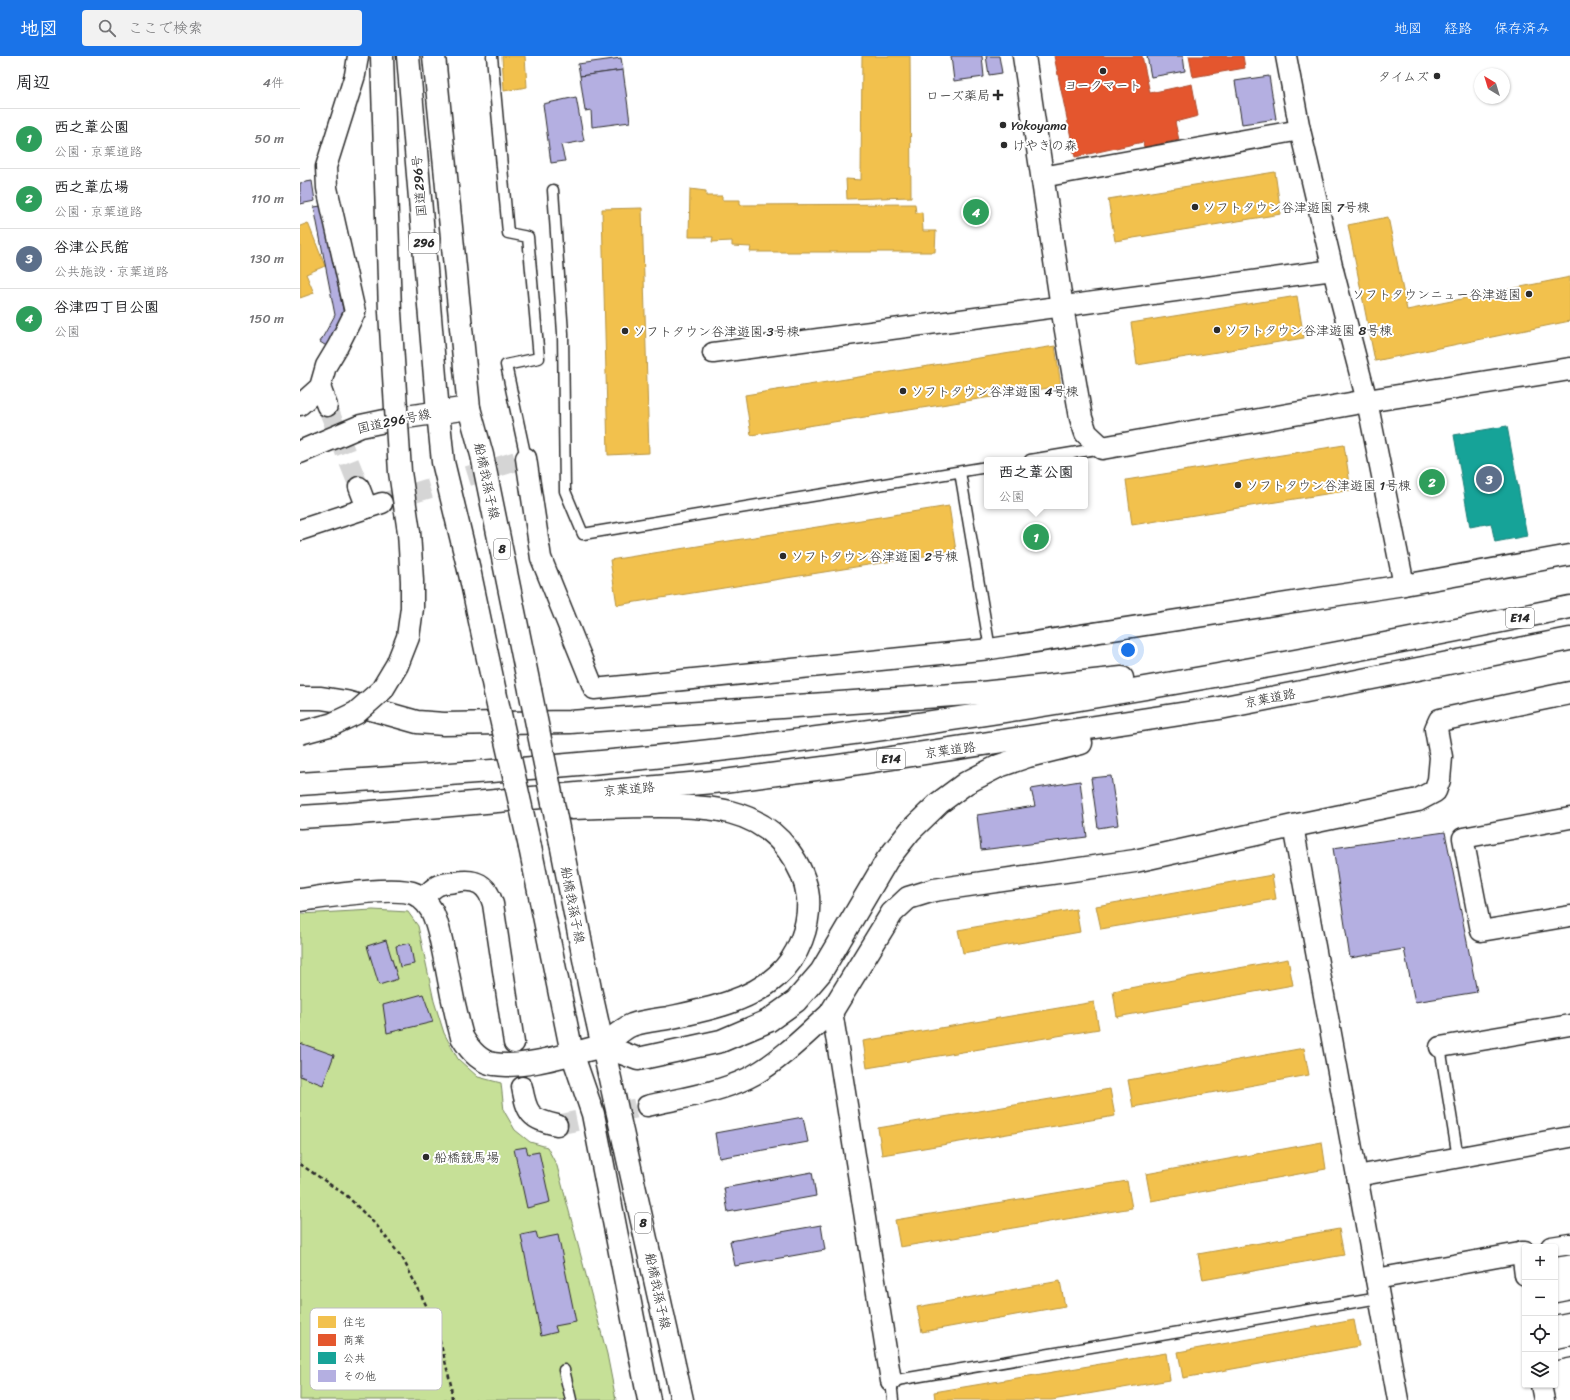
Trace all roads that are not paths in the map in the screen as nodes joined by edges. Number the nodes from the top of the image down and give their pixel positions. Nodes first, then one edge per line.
1 (358, 56) edge
2 (382, 56) edge
3 (492, 56) edge
4 (1024, 56) edge
5 (1286, 56) edge
6 (435, 64) edge
7 (409, 65) edge
8 (1300, 130) junction
9 (1042, 177) junction
10 (553, 190) dead end
11 (1333, 270) junction
12 (1062, 307) junction
13 (712, 353) dead end
14 (1570, 369) edge
15 (320, 387) junction
16 (1367, 401) junction
17 (300, 405) edge
18 (327, 406) tunnel mouth
19 (469, 408) junction
20 (438, 412) junction
21 (1102, 448) junction
22 (300, 452) edge
23 (1048, 457) edge
24 (526, 458) joint
25 (984, 468) edge
26 (960, 472) junction
27 (359, 487) tunnel mouth
28 (300, 530) edge
29 (1570, 555) edge
30 (1404, 585) junction
31 (1570, 607) edge
32 (1570, 639) edge
33 (990, 649) junction
34 (1272, 666) junction
35 (1570, 693) edge
36 (300, 698) edge
37 (1220, 708) junction
38 (300, 733) edge
39 (300, 784) edge
40 (349, 814) junction
41 (300, 817) edge
42 (1570, 818) edge
43 (1293, 826) junction
44 (422, 899) junction
45 (300, 900) edge
46 (1570, 916) edge
47 (832, 1011) junction
48 (1570, 1025) edge
49 (514, 1043) dead end
50 (603, 1046) junction
51 (1440, 1047) joint
52 (572, 1053) junction
53 (522, 1087) dead end
54 (647, 1106) tunnel mouth
55 (557, 1125) tunnel mouth
56 (1570, 1137) edge
57 (1458, 1158) junction
58 (1357, 1176) junction
59 (1570, 1244) edge
60 (1558, 1246) edge
61 (1522, 1252) edge
62 (1376, 1279) junction
63 (1379, 1298) junction
64 (1570, 1306) edge
65 (1558, 1308) edge
66 (1570, 1352) edge
67 (1558, 1354) edge
68 (564, 1370) dead end
69 (1542, 1388) edge
70 (892, 1391) edge
71 (571, 1400) edge
72 (649, 1400) edge
73 (682, 1400) edge
74 (1398, 1400) edge
75 (1544, 1400) edge

1 - 15 street
2 - 38 main road, bridge
3 - 24 lane
4 - 9 main road
5 - 8 street
6 - 19 main road, 296
7 - 20 main road, 国道296号 / 296
8 - 9 street
8 - 11 street
9 - 12 main road
10 - 26 lane
11 - 12 street
11 - 16 street
12 - 13 street
12 - 21 main road
14 - 16 main road
15 - 17 street
15 - 18 street
16 - 21 main road
16 - 30 street
19 - 20 main road, 国道296号線
19 - 50 main road, 船橋我孫子線 / 8, bridge
20 - 22 main road, 国道296号線
20 - 52 main road, 8, bridge
21 - 23 lane
24 - 33 street
25 - 26 lane
26 - 33 lane
27 - 28 street
29 - 30 street
30 - 33 street
31 - 34 main road, E14
32 - 37 main road, 京葉道路 / E14
34 - 36 main road
34 - 39 main road, E14, bridge
35 - 43 main road
37 - 40 main road, 京葉道路 / E14, bridge
37 - 50 main road
40 - 41 main road, 京葉道路 / E14
40 - 50 main road, bridge
42 - 46 street
43 - 47 main road
43 - 58 street
44 - 45 main road
44 - 49 street
44 - 52 main road
47 - 54 street
47 - 70 street
48 - 51 street
50 - 52 main road
50 - 73 main road, 船橋我孫子線 / 8
51 - 57 lane
52 - 72 main road, 8
53 - 55 street
56 - 57 street
57 - 58 street
58 - 62 street
59 - 60 street
61 - 62 street
62 - 63 street
63 - 70 lane
63 - 74 street
64 - 65 lane
66 - 67 lane
68 - 71 lane
69 - 75 street

